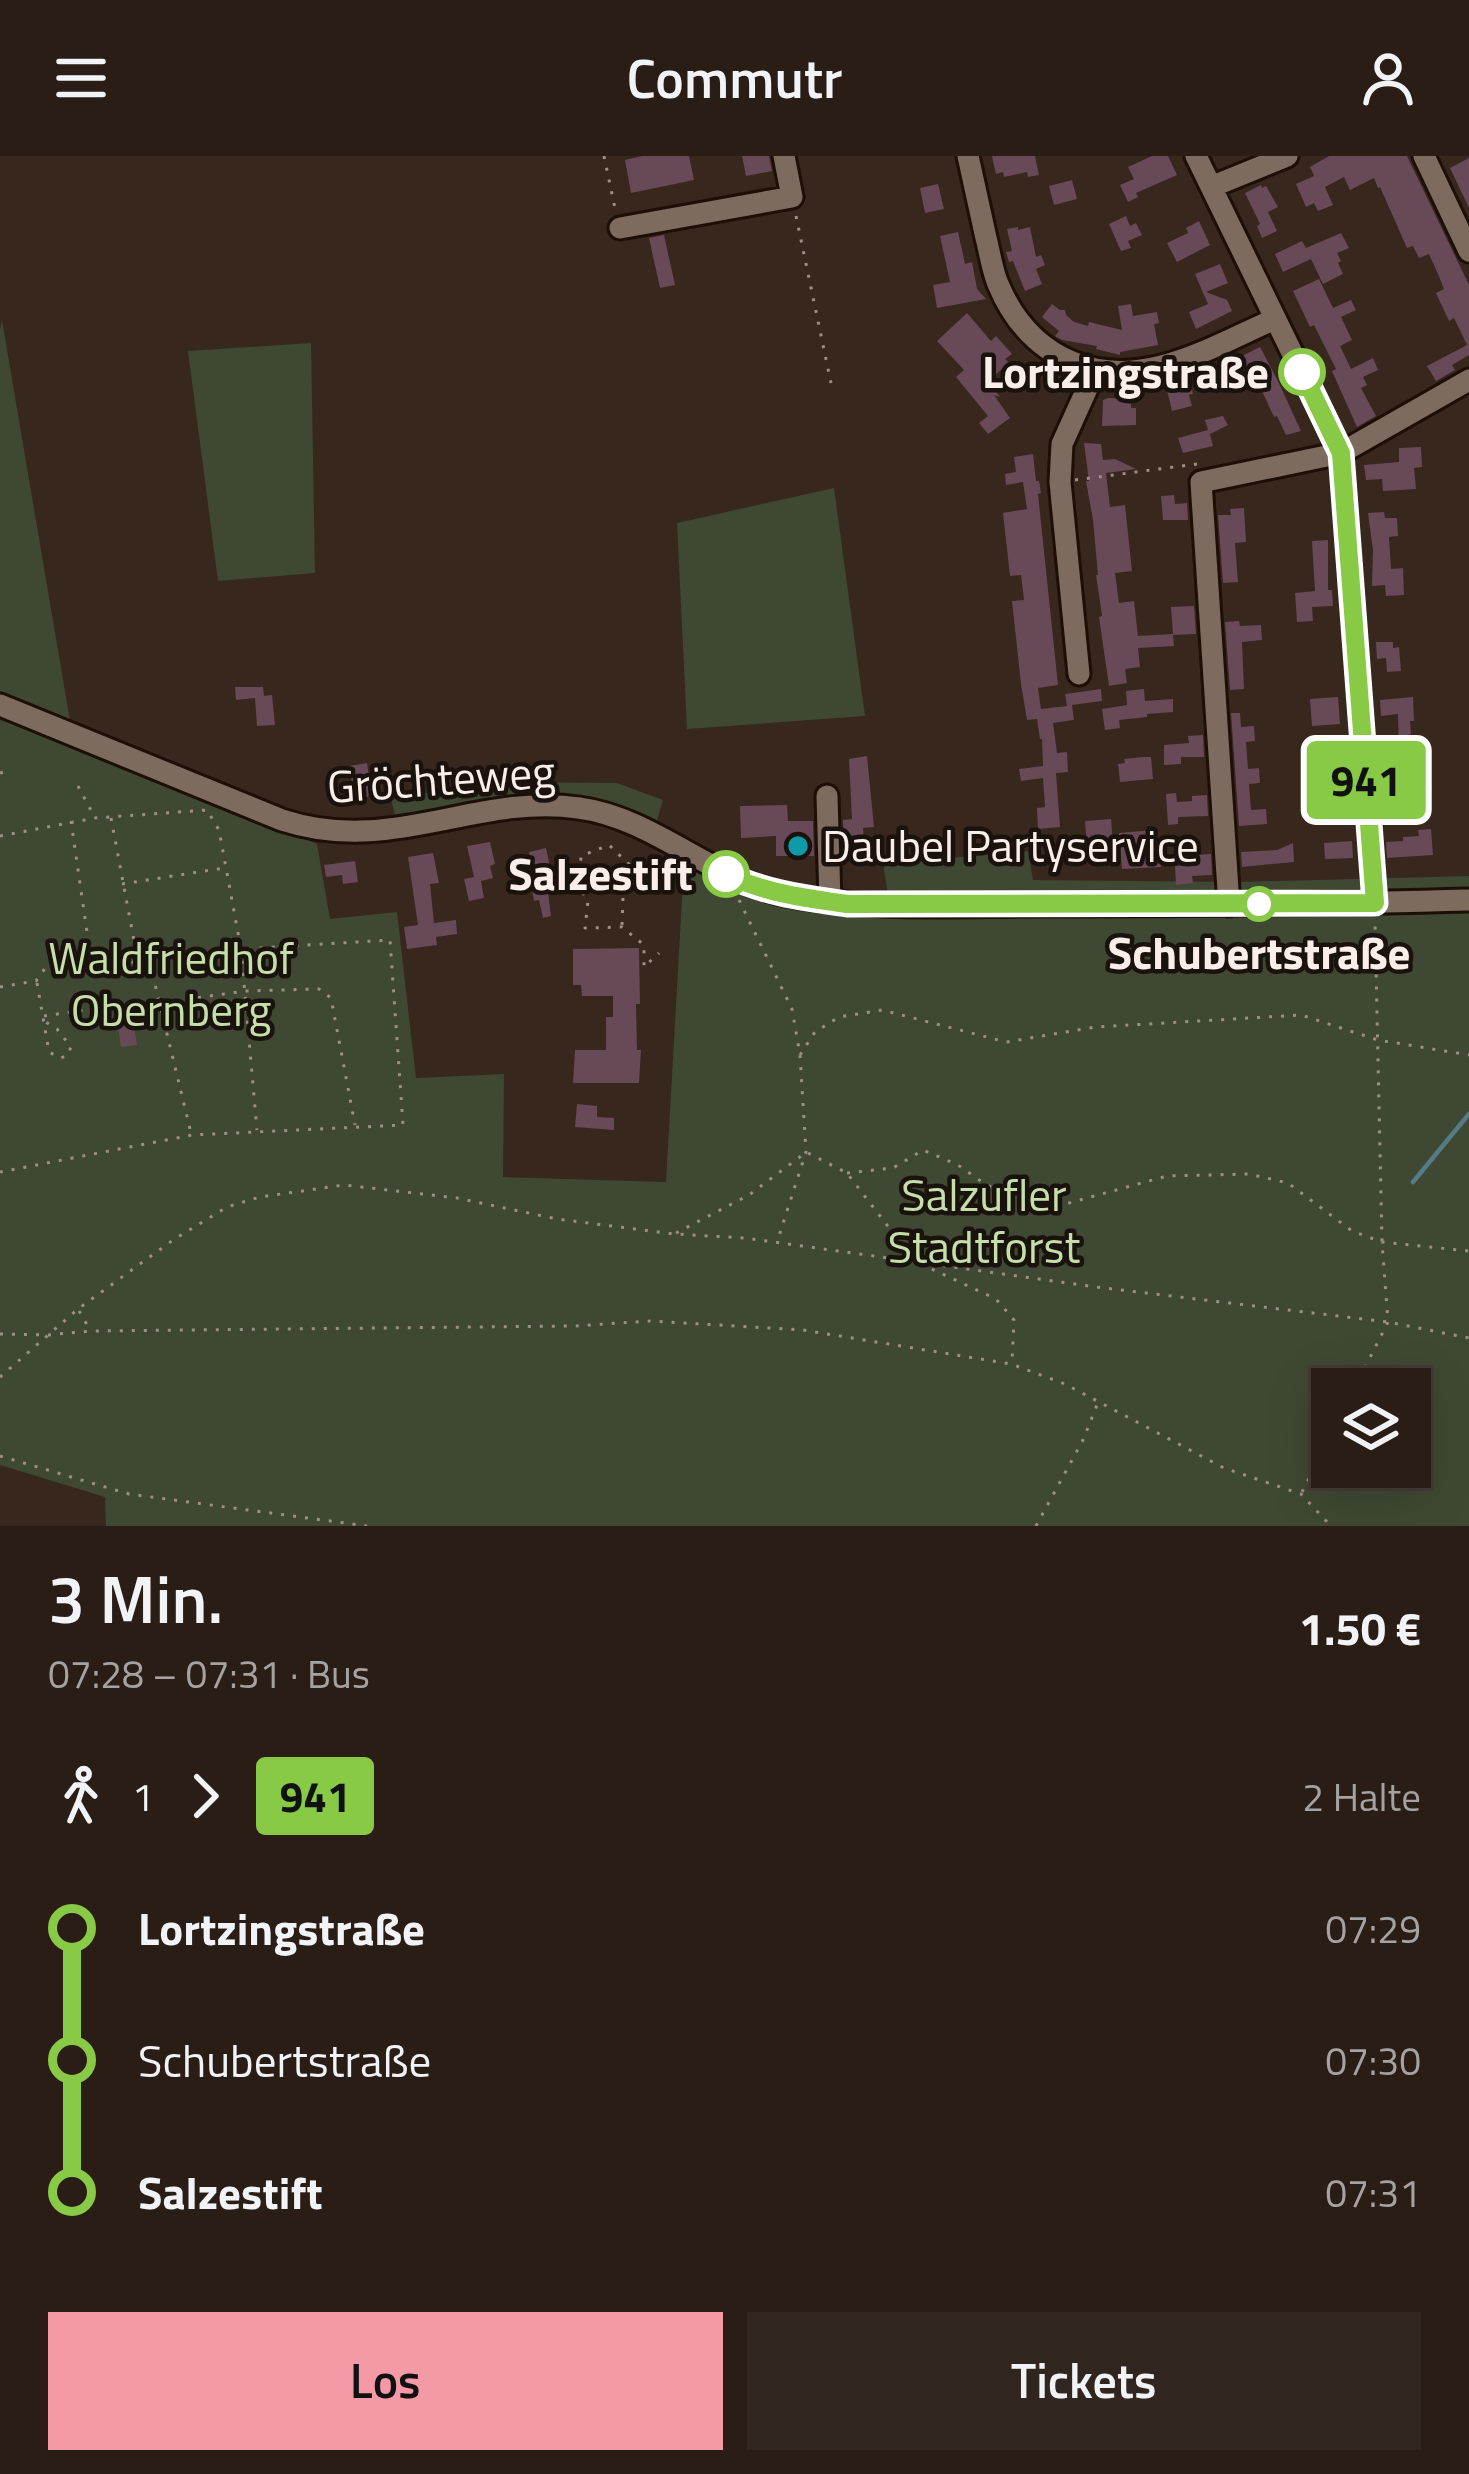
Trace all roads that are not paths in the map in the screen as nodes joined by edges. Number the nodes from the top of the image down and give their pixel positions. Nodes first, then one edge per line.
1 (784, 156) edge
2 (968, 156) edge
3 (1196, 156) edge
4 (1287, 156) edge
5 (1424, 156) edge
6 (1211, 187) junction
7 (620, 228) road end
8 (1469, 251) edge
9 (1275, 319) junction
10 (1095, 371) junction
11 (1469, 380) edge
12 (1341, 453) junction
13 (1079, 674) dead end
14 (0, 705) edge
15 (826, 796) dead end
16 (1469, 900) edge
17 (830, 902) junction
18 (1375, 903) junction
19 (1228, 904) junction

1 - 7 street
2 - 10 street
3 - 6 street
4 - 6 street
5 - 8 street
6 - 9 street
9 - 10 street
9 - 12 street
10 - 13 street
11 - 12 street
12 - 18 street
12 - 19 street
14 - 17 street, Gröchteweg
15 - 17 street
16 - 18 street, Gröchteweg
17 - 19 street, Gröchteweg
18 - 19 street, Gröchteweg

